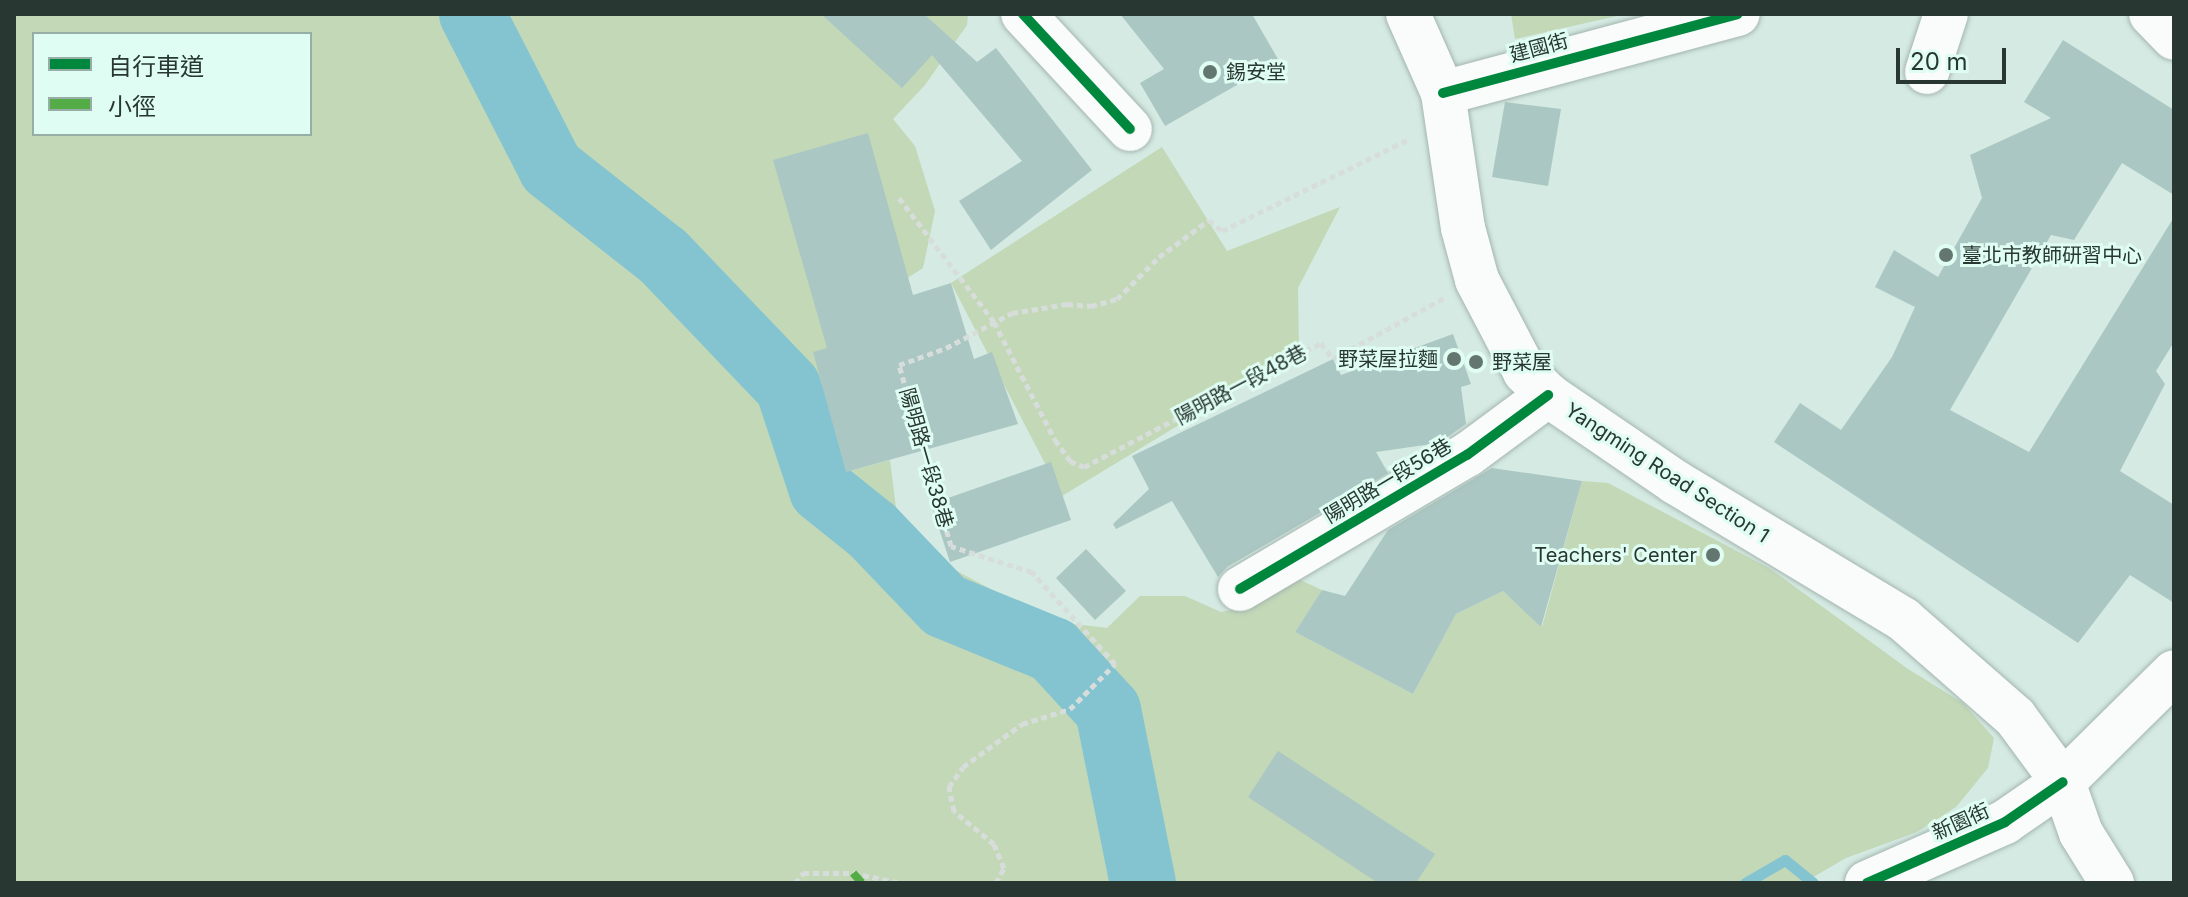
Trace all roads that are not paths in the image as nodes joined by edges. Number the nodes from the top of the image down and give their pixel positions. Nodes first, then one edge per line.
1 (1023, 14) edge
2 (1408, 14) edge
3 (1738, 14) edge
4 (1946, 14) edge
5 (2151, 14) edge
6 (2174, 38) edge
7 (1927, 72) dead end
8 (1443, 93) junction
9 (1130, 129) dead end
10 (1548, 395) junction
11 (1240, 589) dead end
12 (2174, 672) edge
13 (2063, 782) junction
14 (1867, 883) edge
15 (2112, 883) edge

1 - 9 main road
2 - 8 main road, Yangming Road Section 1
3 - 8 main road, 建國街
4 - 7 main road
5 - 6 main road
8 - 10 main road, Yangming Road Section 1
10 - 11 main road, 陽明路一段56巷
10 - 13 main road, Yangming Road Section 1
12 - 13 main road, 新園街
13 - 14 main road, 新園街
13 - 15 main road, Yangming Road Section 1

